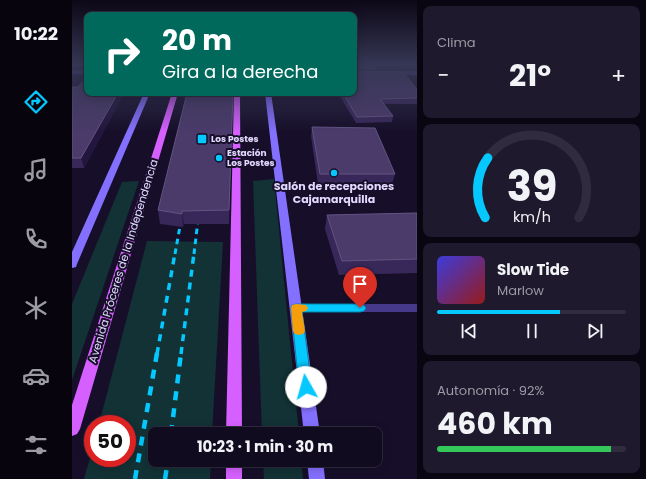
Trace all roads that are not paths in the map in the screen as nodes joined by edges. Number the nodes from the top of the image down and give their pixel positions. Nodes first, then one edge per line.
1 (146, 96) edge
2 (174, 96) edge
3 (237, 96) edge
4 (268, 96) edge
5 (72, 264) edge
6 (296, 308) junction
7 (417, 308) edge
8 (234, 427) edge
9 (311, 427) edge
10 (72, 429) edge
11 (234, 467) edge
12 (316, 467) edge
13 (234, 479) edge
14 (317, 479) edge

1 - 5 main road
2 - 10 main road, Avenida Próceres de la Independencia
3 - 8 main road
4 - 6 main road
6 - 7 street
6 - 9 main road
11 - 13 main road
12 - 14 main road

